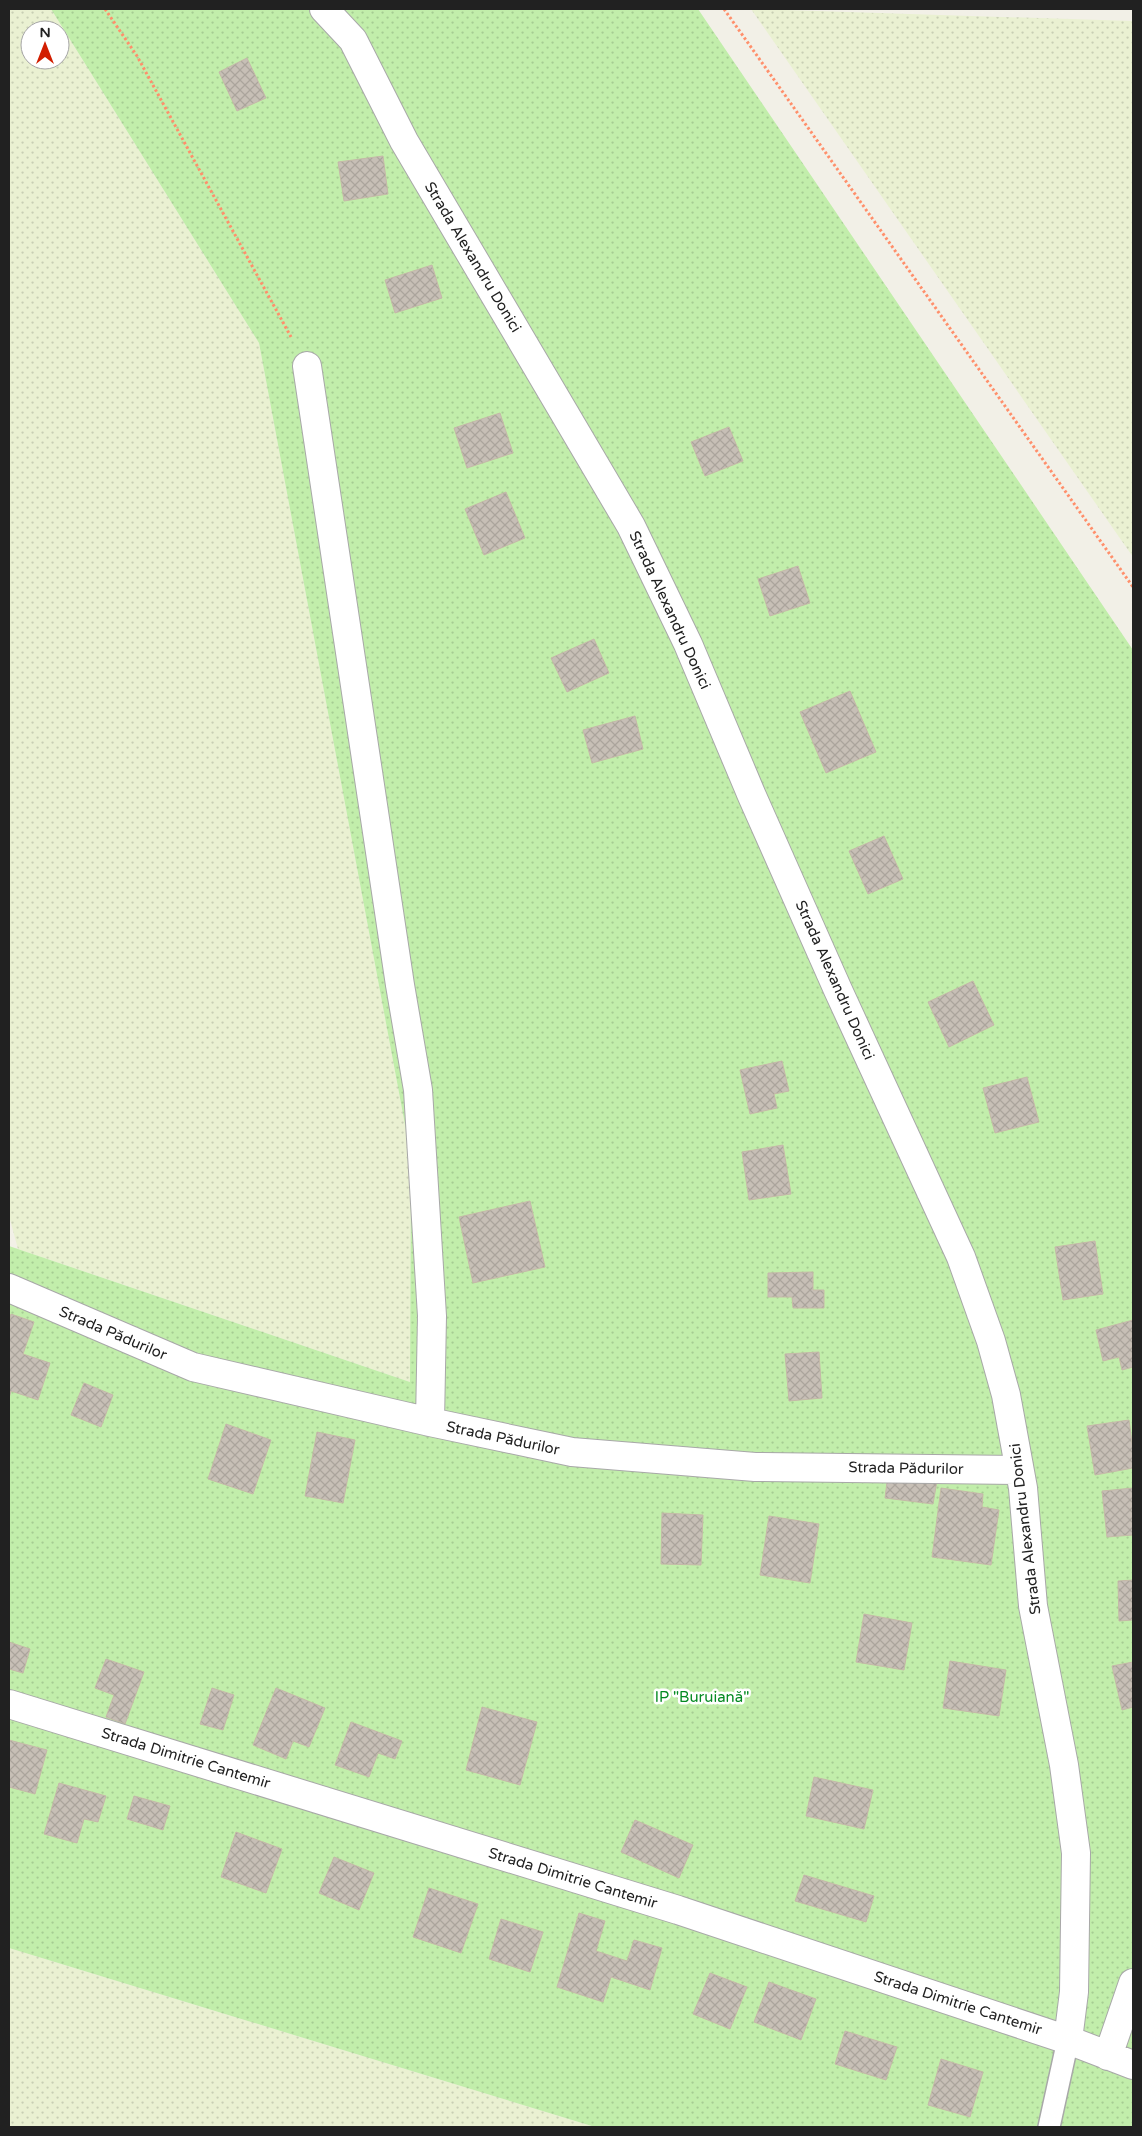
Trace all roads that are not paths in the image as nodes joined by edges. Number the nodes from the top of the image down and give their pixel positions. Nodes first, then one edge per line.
1 (324, 9) edge
2 (307, 366) road end
3 (9, 1288) edge
4 (430, 1422) junction
5 (1019, 1470) junction
6 (9, 1704) edge
7 (1133, 1983) edge
8 (1068, 2040) junction
9 (1108, 2056) junction
10 (1133, 2065) edge
11 (1049, 2127) edge

1 - 5 street, Strada Alexandru Donici
2 - 4 street
3 - 4 street, Strada Pădurilor
4 - 5 street, Strada Pădurilor
5 - 8 street, Strada Alexandru Donici
6 - 8 street, Strada Dimitrie Cantemir
7 - 9 street
8 - 9 street, Strada Dimitrie Cantemir
8 - 11 lane
9 - 10 street, Strada Dimitrie Cantemir

